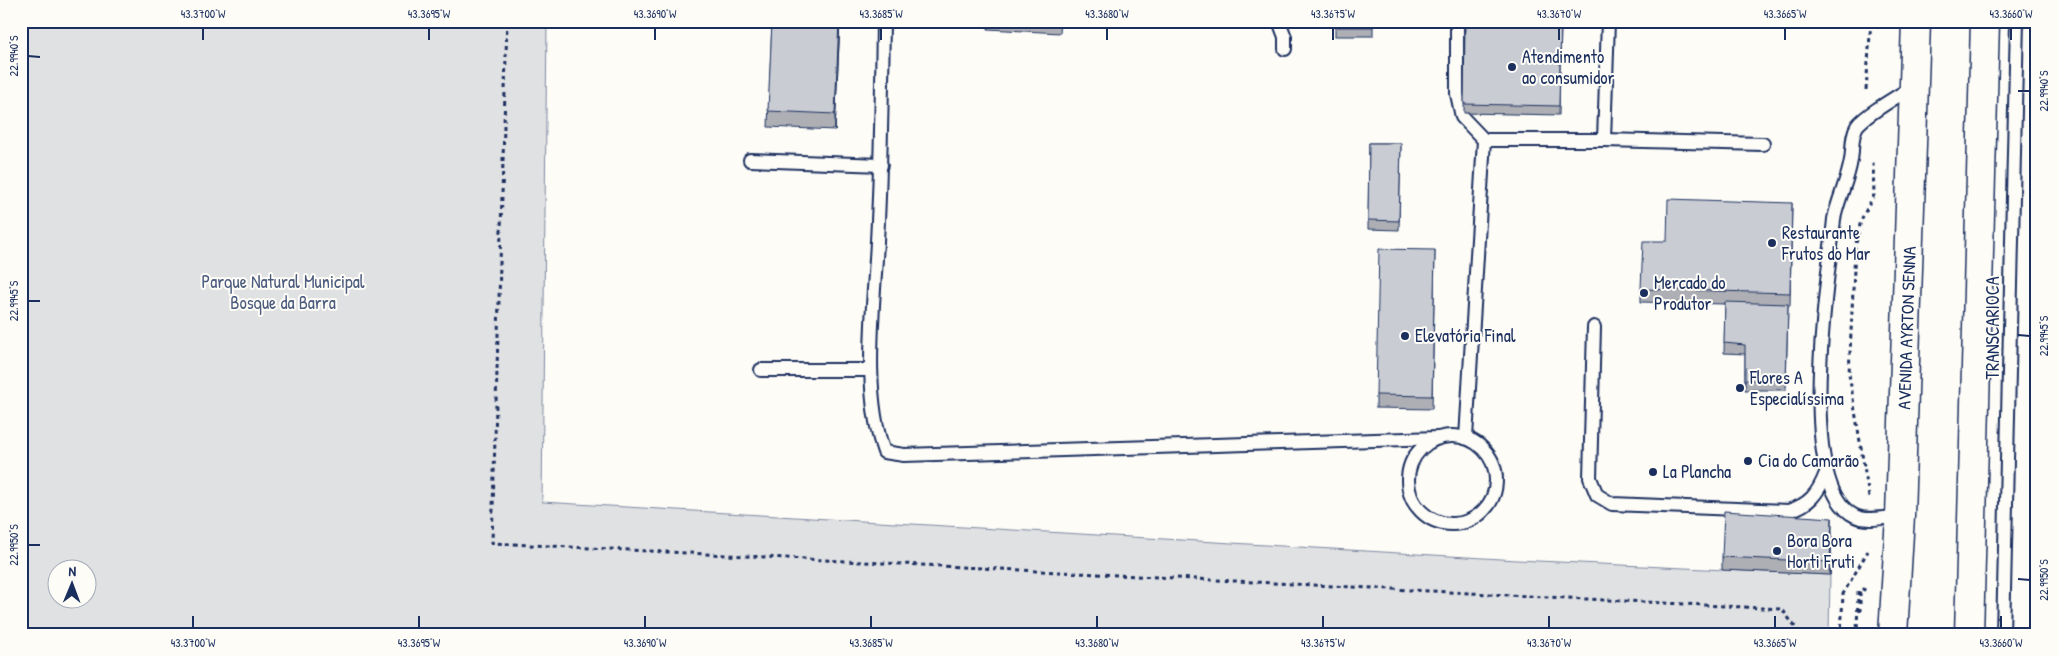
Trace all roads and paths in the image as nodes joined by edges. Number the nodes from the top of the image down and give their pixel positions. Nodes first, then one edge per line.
1 (507, 21) edge
2 (884, 21) edge
3 (1279, 21) edge
4 (1457, 21) edge
5 (1608, 21) edge
6 (1871, 21) edge
7 (1916, 21) edge
8 (1985, 21) edge
9 (2017, 21) edge
10 (1285, 49) dead end
11 (1914, 86) junction
12 (1862, 96) dead end
13 (1484, 140) junction
14 (1604, 140) junction
15 (1763, 144) dead end
16 (750, 160) dead end
17 (1872, 160) dead end
18 (881, 165) junction
19 (1594, 327) dead end
20 (761, 370) dead end
21 (871, 370) junction
22 (1438, 438) junction
23 (1466, 438) junction
24 (1826, 473) junction
25 (1870, 503) dead end
26 (1900, 516) junction
27 (1869, 547) dead end
28 (1867, 600) dead end
29 (1865, 610) dead end
30 (1801, 635) edge
31 (1841, 635) edge
32 (1858, 635) edge
33 (1893, 635) edge
34 (1969, 635) edge
35 (2003, 635) edge

1 - 30 path
2 - 18 lane
3 - 10 lane
4 - 13 lane
5 - 14 lane
6 - 12 path
7 - 11 highway, AVENIDA AYRTON SENNA
8 - 34 highway
9 - 35 lane, TRANSCARIOCA
11 - 24 lane
11 - 26 highway, AVENIDA AYRTON SENNA
13 - 14 lane
13 - 23 lane
14 - 15 lane
16 - 18 lane
17 - 25 path
18 - 21 lane
19 - 24 lane
20 - 21 lane
21 - 22 lane
22 - 23 lane
22 - 23 lane
24 - 26 lane
26 - 33 highway, AVENIDA AYRTON SENNA
27 - 31 path
28 - 32 path
29 - 32 path

